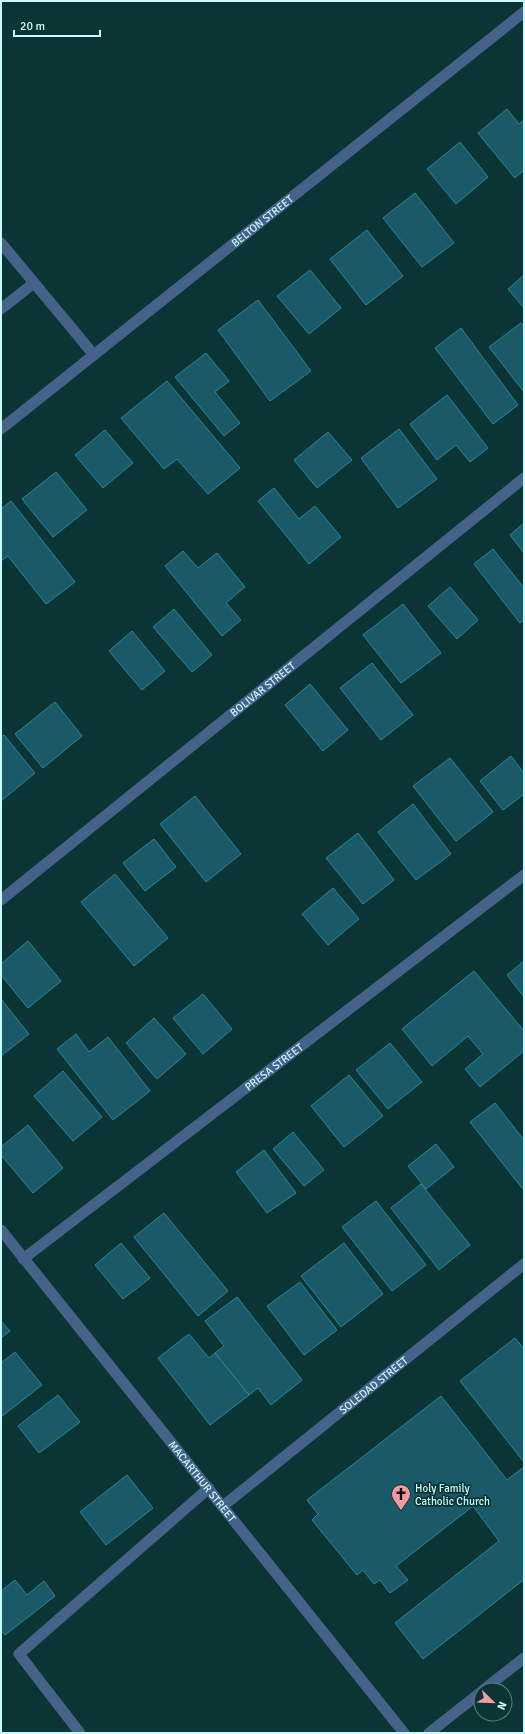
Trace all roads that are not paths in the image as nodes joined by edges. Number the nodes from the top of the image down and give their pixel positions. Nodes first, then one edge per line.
1 (524, 12) edge
2 (1, 243) edge
3 (34, 283) junction
4 (1, 309) edge
5 (94, 355) junction
6 (1, 429) edge
7 (524, 478) edge
8 (524, 875) edge
9 (1, 900) edge
10 (1, 1230) edge
11 (23, 1259) junction
12 (524, 1264) edge
13 (209, 1488) junction
14 (223, 1506) junction
15 (524, 1658) edge
16 (493, 1682) edge
17 (473, 1698) edge
18 (80, 1733) edge
19 (404, 1733) edge
20 (428, 1733) edge

1 - 5 street, BELTON STREET
2 - 3 street
3 - 4 street
3 - 5 street
5 - 6 street, BELTON STREET
7 - 9 street, BOLIVAR STREET
8 - 11 street, PRESA STREET
10 - 11 street, MACARTHUR STREET
11 - 13 street, MACARTHUR STREET
12 - 14 street, SOLEDAD STREET
13 - 14 street, MACARTHUR STREET
13 - 18 street
14 - 19 street, MACARTHUR STREET
15 - 16 street
17 - 20 street

